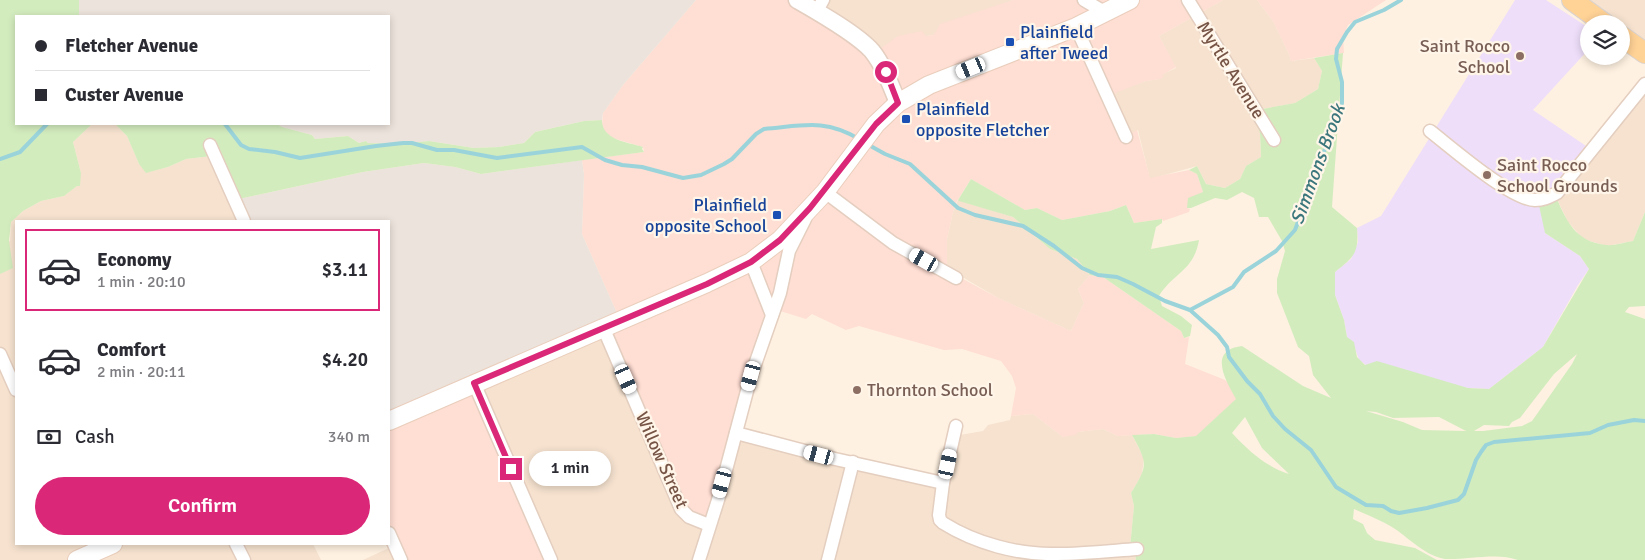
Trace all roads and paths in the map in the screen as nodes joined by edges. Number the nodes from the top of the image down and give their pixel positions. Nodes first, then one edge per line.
1 (798, 0) edge
2 (1084, 0) edge
3 (1130, 0) edge
4 (1188, 0) edge
5 (1572, 0) edge
6 (820, 6) edge
7 (1106, 13) junction
8 (1593, 15) edge
9 (1076, 27) junction
10 (1630, 42) edge
11 (1645, 53) edge
12 (1645, 84) edge
13 (898, 103) junction
14 (1430, 132) dead end
15 (1126, 137) dead end
16 (1274, 140) dead end
17 (210, 145) dead end
18 (825, 192) junction
19 (810, 208) junction
20 (244, 220) edge
21 (751, 262) junction
22 (956, 278) dead end
23 (772, 315) junction
24 (603, 328) junction
25 (0, 354) edge
26 (474, 383) junction
27 (15, 388) edge
28 (390, 421) edge
29 (956, 426) dead end
30 (736, 433) junction
31 (853, 462) junction
32 (943, 483) junction
33 (709, 525) junction
34 (390, 535) edge
35 (110, 545) edge
36 (236, 545) edge
37 (1137, 549) dead end
38 (85, 554) edge
39 (244, 560) edge
40 (401, 560) edge
41 (551, 560) edge
42 (699, 560) edge
43 (828, 560) edge

1 - 6 street
2 - 7 street
3 - 7 main road
4 - 16 street, Myrtle Avenue
5 - 8 main road
6 - 13 street
7 - 9 main road
9 - 13 main road
9 - 15 street
10 - 11 main road
12 - 14 street
13 - 18 main road
17 - 20 street
18 - 19 main road
18 - 22 street
19 - 21 main road
19 - 23 street
21 - 23 street
21 - 24 main road
23 - 30 street
24 - 26 main road
24 - 33 street, Willow Street
25 - 27 street
26 - 28 main road
26 - 41 street
29 - 32 street
30 - 31 street
30 - 33 street
31 - 32 street
31 - 43 street
32 - 37 street
33 - 42 street
34 - 40 street
35 - 38 main road
36 - 39 street

